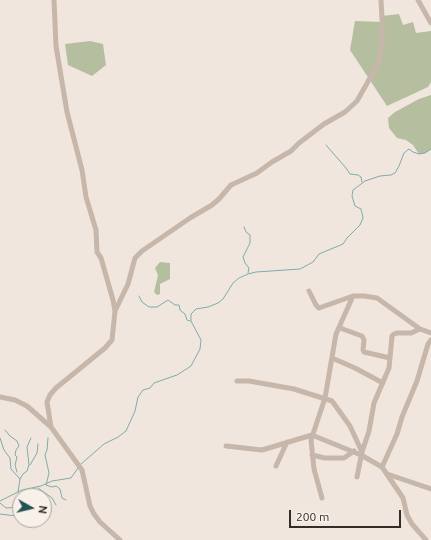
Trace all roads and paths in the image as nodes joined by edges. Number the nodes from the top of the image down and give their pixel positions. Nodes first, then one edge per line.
1 (54, 0) edge
2 (381, 0) edge
3 (418, 0) edge
4 (431, 23) edge
5 (309, 291) dead end
6 (353, 296) junction
7 (115, 311) junction
8 (340, 328) junction
9 (420, 329) junction
10 (431, 333) edge
11 (431, 340) edge
12 (429, 353) edge
13 (332, 358) junction
14 (390, 358) junction
15 (237, 381) dead end
16 (383, 383) junction
17 (0, 397) edge
18 (325, 398) junction
19 (51, 427) junction
20 (312, 435) junction
21 (286, 442) junction
22 (226, 446) dead end
23 (354, 451) junction
24 (361, 453) junction
25 (312, 455) junction
26 (276, 466) dead end
27 (382, 467) junction
28 (386, 474) junction
29 (357, 477) dead end
30 (431, 489) edge
31 (322, 498) dead end
32 (120, 540) edge
33 (426, 540) edge

1 - 7 street
2 - 7 street
3 - 4 street
5 - 6 street
6 - 8 street
6 - 9 street
7 - 19 street
8 - 13 street
8 - 14 street
9 - 10 street
9 - 14 street
11 - 12 street
12 - 27 street
13 - 16 street
13 - 18 street
14 - 16 street
15 - 18 street
16 - 24 street
17 - 19 street
18 - 20 street
18 - 24 street
19 - 32 street
20 - 21 street
20 - 23 street
20 - 25 street
21 - 22 street
21 - 26 street
23 - 24 street
23 - 25 street
24 - 27 street
24 - 29 street
25 - 31 street
27 - 28 street
28 - 30 street
28 - 33 street

